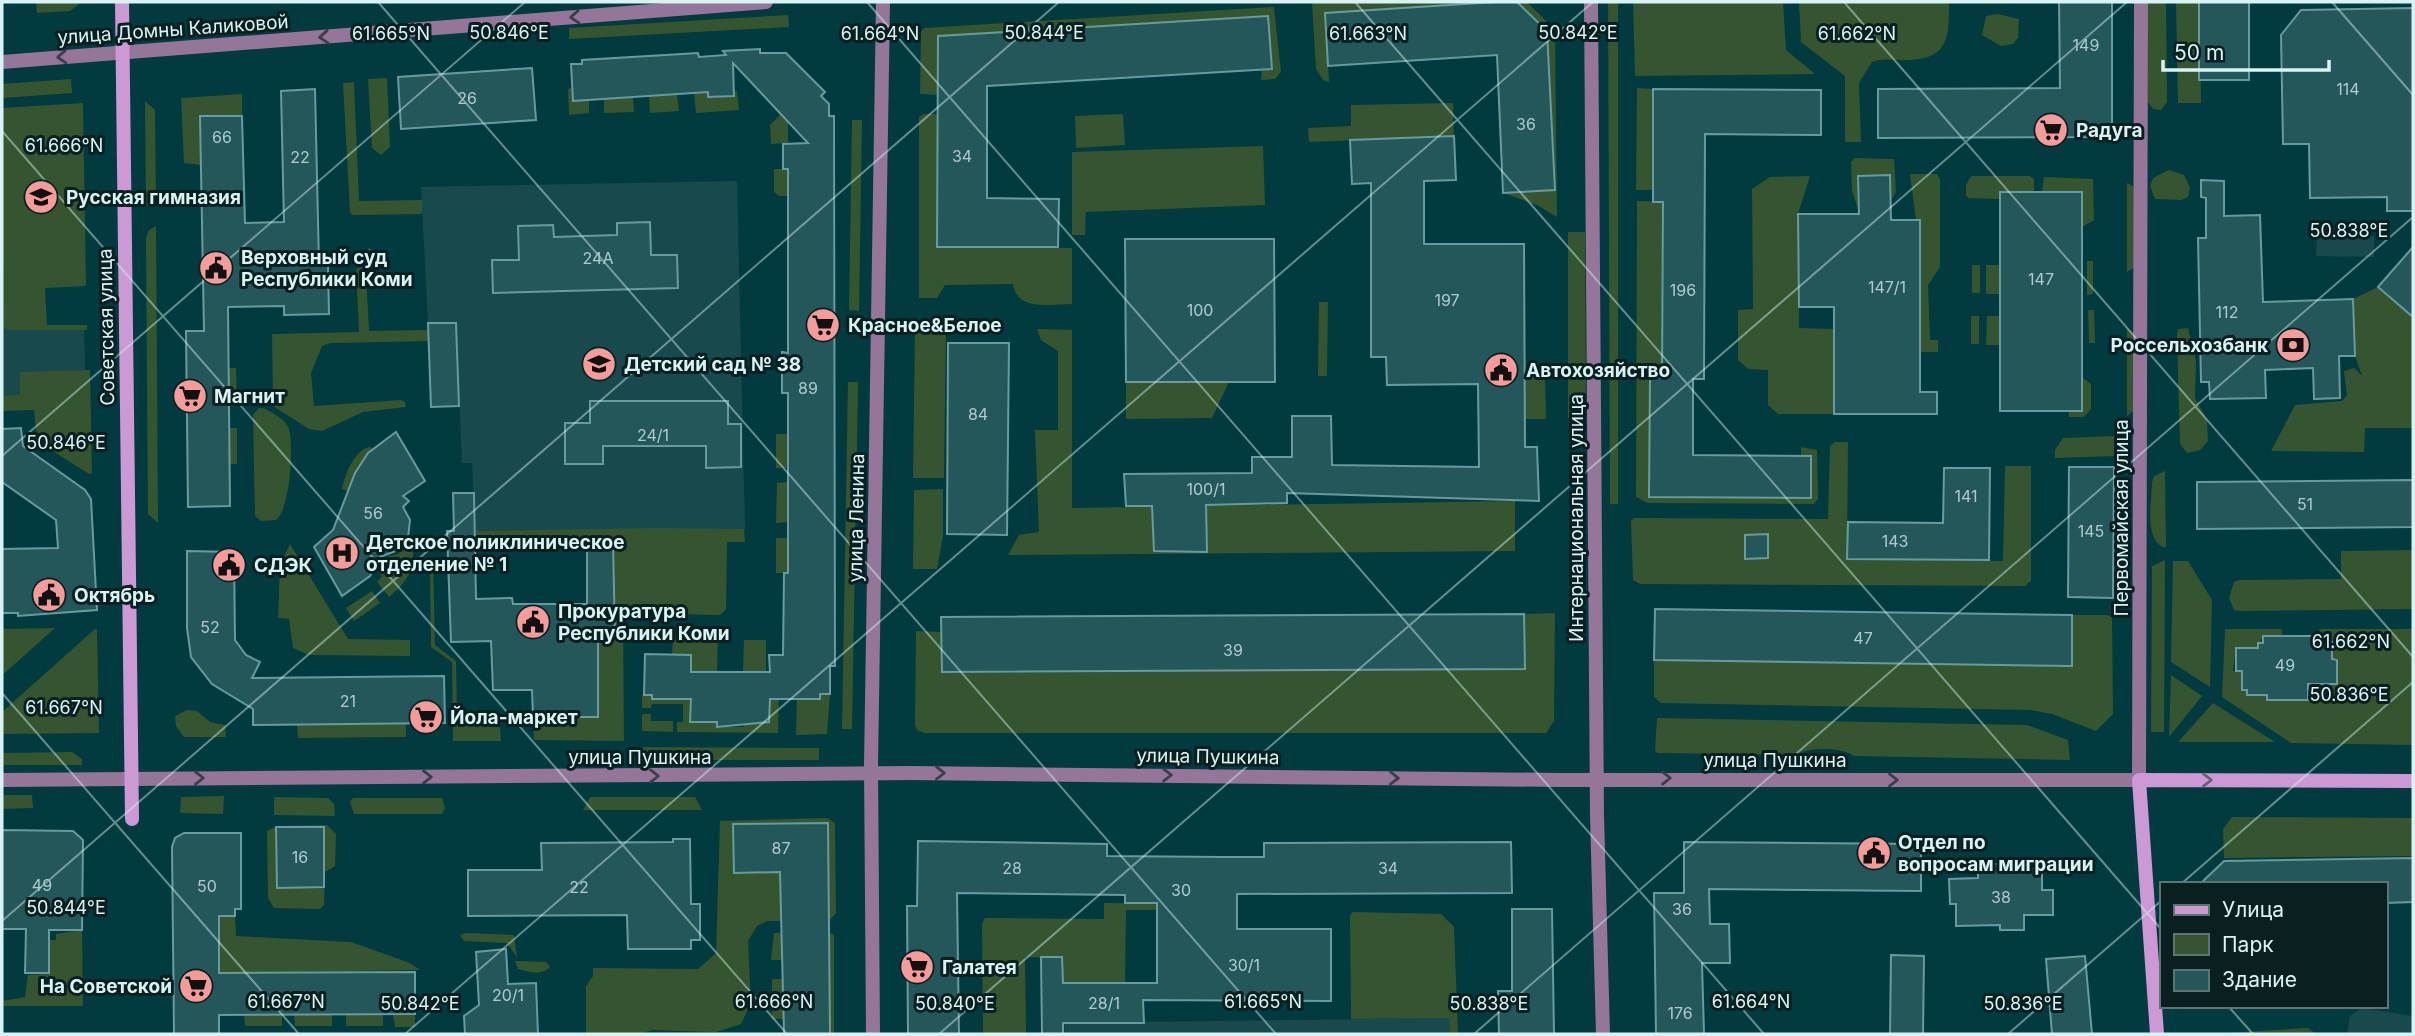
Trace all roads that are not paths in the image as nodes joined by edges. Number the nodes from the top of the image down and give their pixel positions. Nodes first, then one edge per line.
1 (122, 2) edge
2 (766, 2) edge
3 (883, 2) edge
4 (1591, 2) edge
5 (2141, 2) edge
6 (122, 53) junction
7 (2, 62) edge
8 (871, 774) junction
9 (131, 779) junction
10 (1597, 779) junction
11 (2, 780) edge
12 (2139, 780) junction
13 (2413, 781) edge
14 (132, 819) dead end
15 (873, 1034) edge
16 (1603, 1034) edge
17 (2157, 1034) edge

1 - 6 main road, Советская улица
2 -> 6 street, улица Домны Каликовой
3 - 8 street, улица Ленина
4 - 10 street, Интернациональная улица
5 - 12 street, Первомайская улица
6 -> 7 street, улица Домны Каликовой
6 - 9 main road, Советская улица
9 -> 8 street, улица Пушкина
8 -> 10 street, улица Пушкина
8 - 15 street, улица Ленина
9 - 11 street, улица Пушкина
9 - 14 main road, Советская улица
10 -> 12 street, улица Пушкина
10 - 16 street, Интернациональная улица
12 -> 13 main road, улица Пушкина
12 - 17 main road, Первомайская улица

